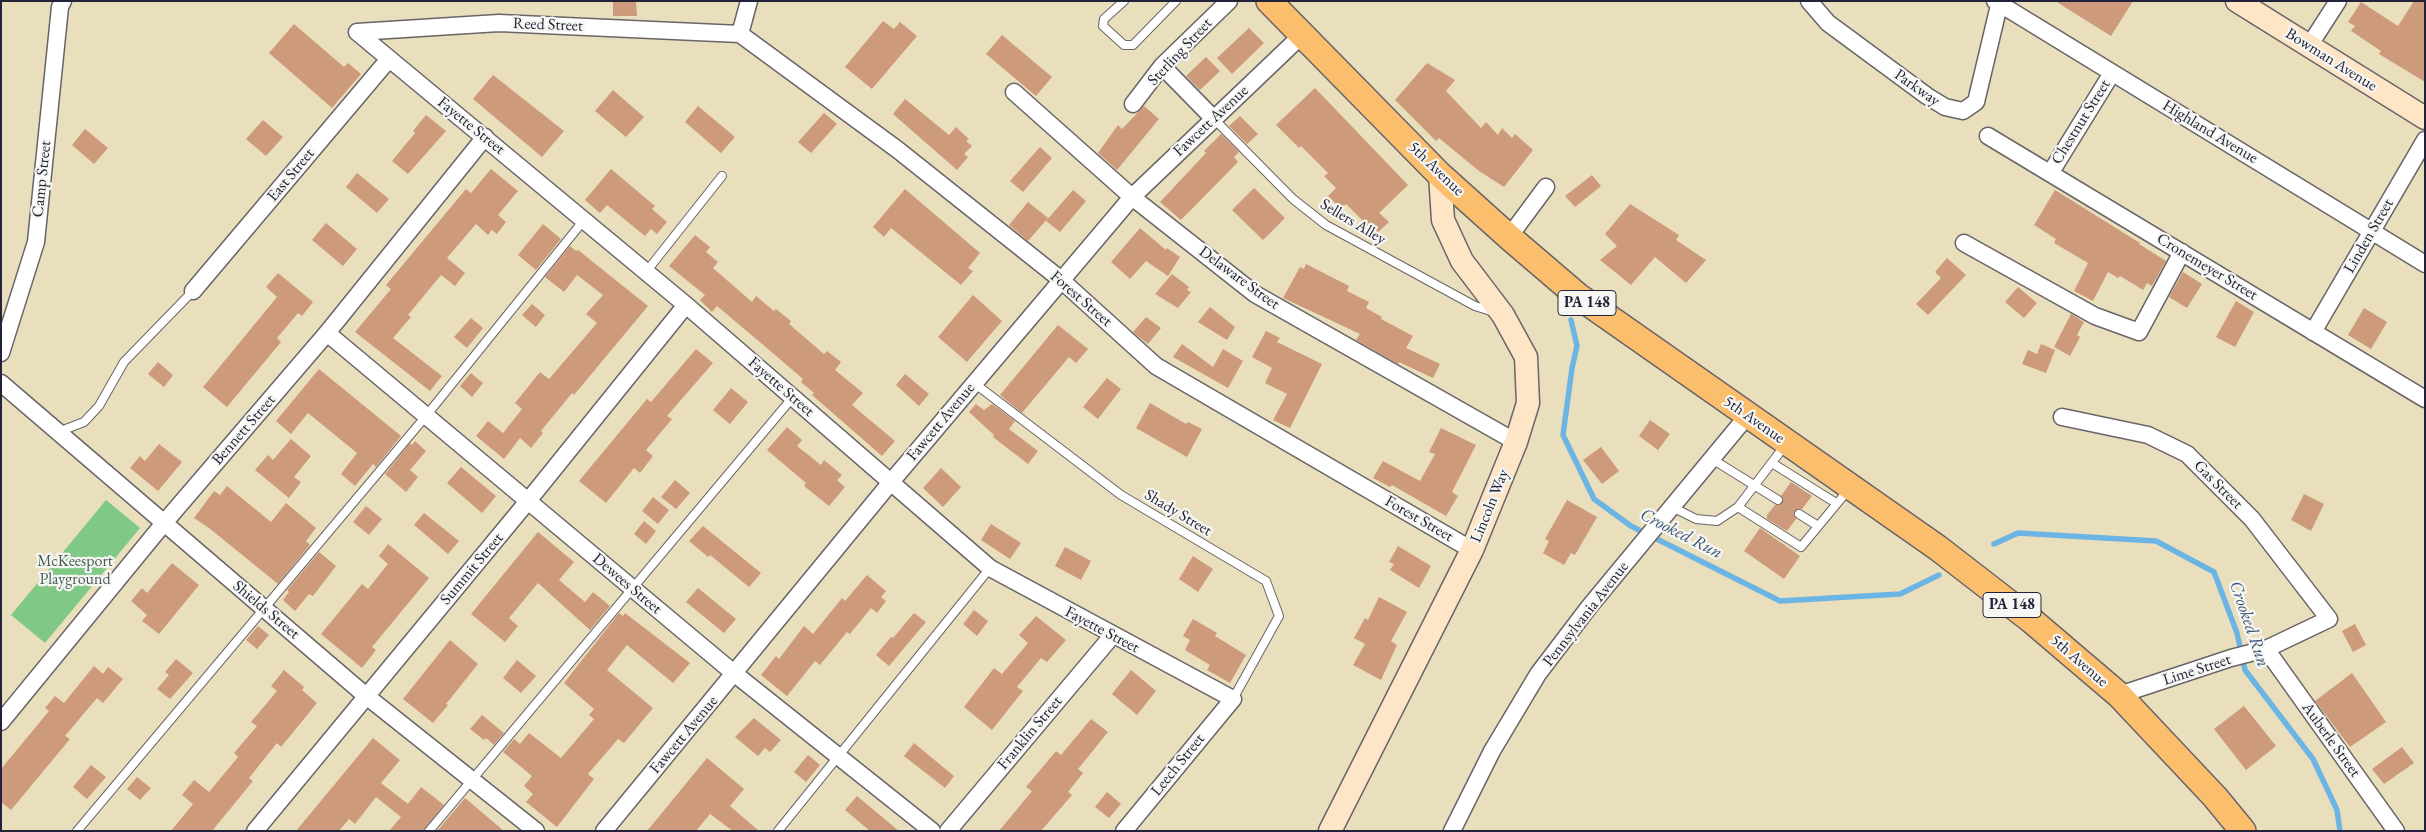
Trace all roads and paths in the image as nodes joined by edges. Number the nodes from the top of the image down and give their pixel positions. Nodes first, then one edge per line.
1 (63, 1) edge
2 (749, 1) edge
3 (1124, 1) edge
4 (1176, 1) edge
5 (1229, 1) edge
6 (1269, 1) edge
7 (1810, 1) edge
8 (2237, 1) edge
9 (2338, 1) edge
10 (1998, 2) edge
11 (357, 32) joint
12 (740, 34) junction
13 (1302, 35) junction
14 (2309, 46) junction
15 (389, 59) junction
16 (1162, 66) junction
17 (2112, 73) junction
18 (1014, 92) dead end
19 (1133, 104) dead end
20 (1213, 118) junction
21 (2425, 118) edge
22 (1988, 136) dead end
23 (485, 137) junction
24 (2425, 140) edge
25 (2050, 172) junction
26 (1440, 175) junction
27 (722, 176) dead end
28 (1546, 188) dead end
29 (1132, 197) junction
30 (584, 220) junction
31 (2371, 230) junction
32 (1509, 237) junction
33 (1964, 243) dead end
34 (2182, 252) junction
35 (2425, 264) edge
36 (646, 272) junction
37 (1060, 279) junction
38 (193, 292) joint
39 (686, 305) junction
40 (1503, 315) junction
41 (2313, 332) junction
42 (326, 333) junction
43 (1, 353) edge
44 (974, 382) junction
45 (1, 383) edge
46 (793, 397) junction
47 (2425, 399) edge
48 (1748, 415) junction
49 (426, 416) junction
50 (2062, 417) dead end
51 (58, 432) junction
52 (1516, 442) junction
53 (1787, 443) junction
54 (1712, 459) junction
55 (1772, 463) junction
56 (891, 482) junction
57 (1754, 486) junction
58 (1843, 495) junction
59 (1778, 500) dead end
60 (528, 501) junction
61 (1738, 506) junction
62 (1672, 507) junction
63 (1799, 514) dead end
64 (164, 524) junction
65 (1818, 526) junction
66 (1472, 550) junction
67 (990, 568) junction
68 (632, 588) junction
69 (262, 608) junction
70 (2329, 619) joint
71 (1112, 636) junction
72 (2261, 650) junction
73 (734, 674) junction
74 (365, 696) junction
75 (2119, 696) junction
76 (1232, 699) junction
77 (1, 722) edge
78 (839, 757) junction
79 (471, 779) junction
80 (77, 831) edge
81 (255, 831) edge
82 (429, 831) edge
83 (536, 831) edge
84 (604, 831) edge
85 (778, 831) edge
86 (932, 831) edge
87 (948, 831) edge
88 (1124, 831) edge
89 (1330, 831) edge
90 (1452, 831) edge
91 (2244, 831) edge
92 (2396, 831) edge

1 - 43 street, Camp Street
2 - 12 street
3 - 4 lane
5 - 16 street, Sterling Street
6 - 13 main road, 5th Avenue / PA 148
7 - 10 street, Parkway
8 - 14 main road, Bowman Avenue
9 - 14 street
10 - 17 street, Highland Avenue
11 - 12 street, Reed Street
11 - 15 street, Fayette Street
12 - 37 street, Forest Street
13 - 20 street, Fawcett Avenue
13 - 26 main road, 5th Avenue / PA 148
14 - 21 main road, Bowman Avenue
15 - 23 street, Fayette Street
15 - 38 street, East Street
16 - 19 street, Sterling Street
16 - 20 street
17 - 25 street, Chestnut Street
17 - 31 street, Highland Avenue
18 - 29 street, Delaware Street
20 - 29 street, Fawcett Avenue
20 - 40 lane, Sellers Alley
22 - 25 street, Cronemeyer Street
23 - 30 street, Fayette Street
23 - 42 street, Bennett Street
24 - 31 street, Linden Street
25 - 34 street, Cronemeyer Street
26 - 32 main road, 5th Avenue / PA 148
26 - 40 main road, Lincoln Way
27 - 36 lane
28 - 32 street
29 - 37 street, Fawcett Avenue
29 - 52 street, Delaware Street
30 - 36 street, Fayette Street
30 - 49 lane
31 - 35 street, Highland Avenue
31 - 41 street, Linden Street
32 - 48 main road, 5th Avenue / PA 148
33 - 34 street
34 - 41 street, Cronemeyer Street
36 - 39 street, Fayette Street
37 - 44 street, Fawcett Avenue
37 - 66 street, Forest Street
38 - 51 lane
39 - 46 street, Fayette Street
39 - 60 street, Summit Street
40 - 52 main road, Lincoln Way
41 - 47 street, Cronemeyer Street
42 - 49 street, Dewees Street
42 - 64 street, Bennett Street
44 - 56 street, Fawcett Avenue
44 - 76 lane, Shady Street
45 - 51 street, Shields Street
46 - 56 street, Fayette Street
46 - 68 lane
48 - 53 main road, 5th Avenue / PA 148
48 - 54 street, Pennsylvania Avenue
49 - 60 street, Dewees Street
49 - 69 lane
50 - 70 street, Gas Street
51 - 64 street, Shields Street
52 - 66 main road, Lincoln Way
53 - 55 lane
53 - 58 main road, 5th Avenue / PA 148
54 - 57 lane
54 - 62 street, Pennsylvania Avenue
55 - 57 lane
55 - 58 lane
56 - 67 street, Fayette Street
56 - 73 street, Fawcett Avenue
57 - 59 lane
57 - 61 lane
58 - 65 lane
58 - 75 main road, 5th Avenue / PA 148
60 - 68 street, Dewees Street
60 - 74 street, Summit Street
61 - 62 lane
61 - 65 lane
62 - 90 street, Pennsylvania Avenue
63 - 65 lane
64 - 69 street, Shields Street
64 - 77 street, Bennett Street
66 - 89 main road, Lincoln Way
67 - 71 street, Fayette Street
67 - 78 lane
68 - 73 street, Dewees Street
68 - 79 lane
69 - 74 street, Shields Street
69 - 80 lane
70 - 72 street, Lime Street
71 - 76 street, Fayette Street
71 - 87 street, Franklin Street
72 - 75 street, Lime Street
72 - 92 street, Auberle Street
73 - 78 street, Dewees Street
73 - 84 street, Fawcett Avenue
74 - 79 street, Shields Street
74 - 81 street, Summit Street
75 - 91 main road, 5th Avenue / PA 148
76 - 88 street, Leech Street
78 - 85 lane
78 - 86 street, Dewees Street
79 - 82 lane
79 - 83 street, Shields Street

